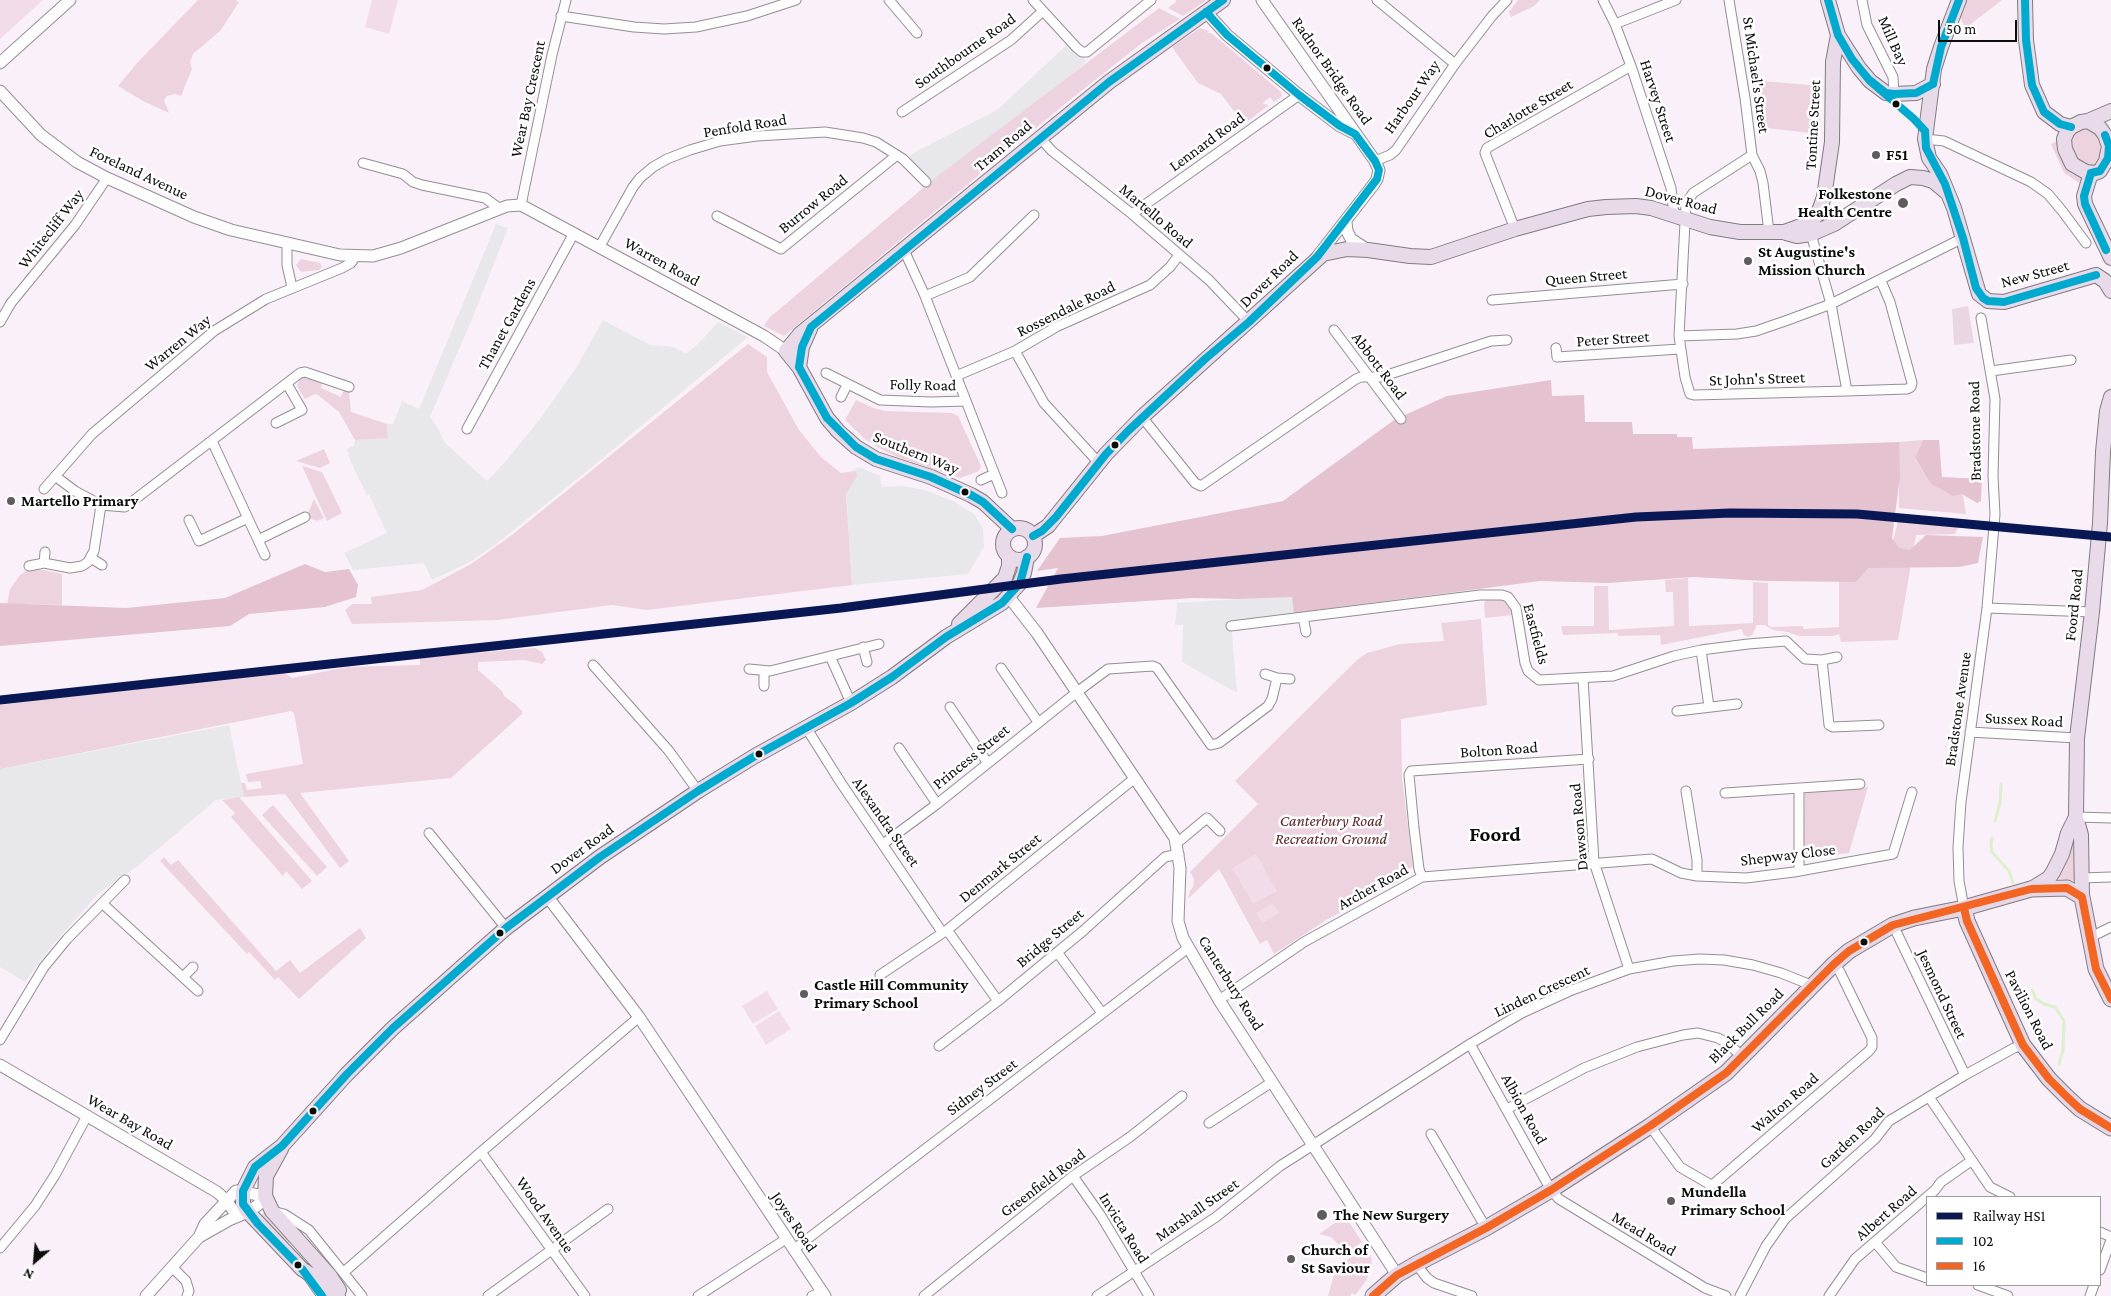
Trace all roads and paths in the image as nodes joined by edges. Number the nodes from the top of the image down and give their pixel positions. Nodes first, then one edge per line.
1 (70, 0) edge
2 (566, 0) edge
3 (796, 0) edge
4 (889, 0) edge
5 (1033, 0) edge
6 (1224, 0) edge
7 (1262, 0) edge
8 (1377, 0) edge
9 (1507, 0) edge
10 (1603, 0) edge
11 (1676, 0) edge
12 (1729, 0) edge
13 (1828, 0) edge
14 (1862, 0) edge
15 (1959, 0) edge
16 (2025, 0) edge
17 (1148, 1) edge
18 (1043, 11) junction
19 (1206, 12) junction
20 (561, 16) junction
21 (1615, 24) junction
22 (917, 33) dead end
23 (1838, 35) junction
24 (0, 63) edge
25 (1455, 64) junction
26 (1631, 66) junction
27 (1933, 84) junction
28 (0, 91) edge
29 (1327, 92) junction
30 (1890, 93) junction
31 (1299, 95) junction
32 (1311, 104) junction
33 (2111, 111) edge
34 (902, 112) dead end
35 (2088, 121) junction
36 (2071, 127) junction
37 (1355, 134) junction
38 (1040, 138) junction
39 (1925, 139) junction
40 (897, 155) junction
41 (1752, 155) junction
42 (2110, 156) edge
43 (1375, 161) junction
44 (363, 163) dead end
45 (2091, 173) junction
46 (107, 178) junction
47 (926, 182) dead end
48 (1948, 195) junction
49 (521, 205) junction
50 (500, 209) junction
51 (1132, 214) junction
52 (717, 216) dead end
53 (1034, 216) dead end
54 (1680, 217) junction
55 (1346, 222) junction
56 (1515, 229) junction
57 (1769, 232) junction
58 (1784, 232) junction
59 (574, 233) junction
60 (1810, 234) junction
61 (1963, 238) junction
62 (2086, 243) dead end
63 (287, 244) junction
64 (600, 246) junction
65 (904, 250) junction
66 (1368, 250) junction
67 (2109, 254) edge
68 (1179, 255) junction
69 (356, 256) junction
70 (1317, 257) junction
71 (2096, 275) junction
72 (1881, 281) junction
73 (1683, 284) junction
74 (292, 287) junction
75 (2111, 291) edge
76 (925, 296) junction
77 (1492, 300) dead end
78 (1831, 304) junction
79 (1981, 318) dead end
80 (0, 322) edge
81 (1249, 322) junction
82 (811, 327) junction
83 (1334, 330) dead end
84 (1679, 336) junction
85 (1507, 340) dead end
86 (1556, 348) dead end
87 (1680, 350) junction
88 (786, 351) junction
89 (1015, 351) junction
90 (2071, 360) dead end
91 (798, 367) junction
92 (1991, 371) junction
93 (826, 373) dead end
94 (956, 376) junction
95 (1368, 376) junction
96 (287, 384) junction
97 (847, 385) junction
98 (349, 387) dead end
99 (1847, 391) junction
100 (841, 397) dead end
101 (2111, 397) edge
102 (966, 400) junction
103 (1142, 417) junction
104 (1402, 420) dead end
105 (276, 423) dead end
106 (467, 429) dead end
107 (212, 441) junction
108 (1098, 463) junction
109 (994, 474) junction
110 (55, 476) junction
111 (981, 480) dead end
112 (44, 489) dead end
113 (1002, 493) dead end
114 (101, 505) junction
115 (1995, 514) joint
116 (305, 517) dead end
117 (248, 518) junction
118 (189, 520) dead end
119 (1012, 529) junction
120 (1033, 536) junction
121 (258, 540) junction
122 (45, 552) dead end
123 (265, 555) dead end
124 (1009, 557) junction
125 (1027, 557) junction
126 (91, 558) junction
127 (44, 563) junction
128 (102, 565) dead end
129 (29, 566) dead end
130 (1009, 597) junction
131 (1987, 608) junction
132 (2092, 612) junction
133 (1303, 617) junction
134 (1231, 626) dead end
135 (1306, 632) dead end
136 (946, 637) junction
137 (879, 644) dead end
138 (863, 647) junction
139 (1701, 650) junction
140 (830, 656) junction
141 (1837, 657) dead end
142 (1822, 660) junction
143 (867, 662) dead end
144 (594, 664) dead end
145 (1001, 668) dead end
146 (749, 669) dead end
147 (764, 672) junction
148 (1265, 674) dead end
149 (1278, 678) junction
150 (1290, 678) dead end
151 (1583, 678) junction
152 (764, 686) dead end
153 (1077, 692) junction
154 (851, 703) junction
155 (1737, 704) dead end
156 (950, 707) dead end
157 (1709, 707) junction
158 (1677, 711) dead end
159 (1038, 722) junction
160 (1879, 725) dead end
161 (807, 729) junction
162 (1970, 732) junction
163 (2077, 738) junction
164 (899, 748) dead end
165 (1588, 759) junction
166 (987, 762) junction
167 (1135, 778) junction
168 (1860, 784) dead end
169 (1799, 789) junction
170 (698, 791) junction
171 (1686, 791) dead end
172 (1912, 792) dead end
173 (1725, 793) dead end
174 (936, 804) junction
175 (2076, 817) junction
176 (2111, 818) edge
177 (1220, 831) dead end
178 (428, 833) dead end
179 (883, 844) junction
180 (1178, 848) junction
181 (1594, 862) junction
182 (1799, 872) junction
183 (1422, 876) junction
184 (1696, 876) junction
185 (2111, 877) edge
186 (2081, 878) junction
187 (125, 880) dead end
188 (2031, 889) junction
189 (547, 896) junction
190 (2082, 897) junction
191 (103, 904) junction
192 (1964, 908) junction
193 (1893, 925) junction
194 (2111, 927) edge
195 (506, 928) junction
196 (944, 931) junction
197 (2091, 937) junction
198 (1188, 948) junction
199 (1057, 952) junction
200 (1834, 964) junction
201 (193, 967) dead end
202 (1629, 969) junction
203 (880, 975) dead end
204 (183, 977) junction
205 (1812, 985) junction
206 (198, 991) dead end
207 (2111, 999) edge
208 (1219, 1000) junction
209 (998, 1001) junction
210 (1102, 1013) junction
211 (640, 1017) junction
212 (0, 1040) edge
213 (1470, 1044) junction
214 (2023, 1045) junction
215 (939, 1046) dead end
216 (1743, 1057) junction
217 (0, 1065) edge
218 (1965, 1076) junction
219 (1272, 1082) junction
220 (1182, 1096) dead end
221 (1929, 1097) junction
222 (1507, 1109) junction
223 (87, 1116) junction
224 (1209, 1123) dead end
225 (1650, 1126) junction
226 (2111, 1128) edge
227 (1432, 1134) dead end
228 (1312, 1145) junction
229 (282, 1146) junction
230 (481, 1152) junction
231 (1971, 1161) junction
232 (1073, 1176) junction
233 (1551, 1190) junction
234 (243, 1191) junction
235 (265, 1196) junction
236 (1928, 1196) edge
237 (2007, 1196) edge
238 (1926, 1198) edge
239 (226, 1200) junction
240 (608, 1209) dead end
241 (272, 1211) junction
242 (242, 1214) junction
243 (1486, 1228) junction
244 (199, 1237) junction
245 (2111, 1238) edge
246 (786, 1239) junction
247 (1875, 1242) junction
248 (0, 1248) edge
249 (551, 1250) junction
250 (793, 1250) junction
251 (1416, 1264) junction
252 (172, 1267) junction
253 (2101, 1267) edge
254 (302, 1269) junction
255 (344, 1272) junction
256 (1134, 1272) junction
257 (1398, 1275) junction
258 (1926, 1278) edge
259 (1981, 1286) edge
260 (820, 1295) edge
261 (146, 1296) edge
262 (188, 1296) edge
263 (322, 1296) edge
264 (338, 1296) edge
265 (343, 1296) edge
266 (362, 1296) edge
267 (488, 1296) edge
268 (585, 1296) edge
269 (698, 1296) edge
270 (924, 1296) edge
271 (1097, 1296) edge
272 (1149, 1296) edge
273 (1373, 1296) edge
274 (1472, 1296) edge
275 (1726, 1296) edge
276 (1740, 1296) edge
277 (1829, 1296) edge
278 (2008, 1296) edge

1 - 24 street
2 - 20 street, Wear Bay Crescent
3 - 20 street
4 - 22 street
5 - 18 street
6 - 19 main road, Tram Road
7 - 29 street, Radnor Bridge Road
8 - 25 street
9 - 25 street, Harbour Way
10 - 21 street, Harvey Street
11 - 21 street
12 - 41 street, St Michael's Street
13 - 23 main road, Tontine Street
14 - 30 street, Mill Bay
15 - 27 main road
16 - 36 main road
17 - 18 street
18 - 34 street, Southbourne Road
19 - 31 street
19 - 38 main road, Tram Road
20 - 49 street, Wear Bay Crescent
21 - 26 street, Harvey Street
23 - 30 main road
23 - 58 main road, Tontine Street
25 - 43 street, Harbour Way
26 - 54 street, Harvey Street
26 - 56 street, Charlotte Street
27 - 30 main road
27 - 39 main road
28 - 46 street, Foreland Avenue
29 - 32 street
29 - 37 street, Radnor Bridge Road
31 - 32 street
31 - 51 street, Lennard Road
32 - 37 street
33 - 35 main road
35 - 36 main road
35 - 42 main road
36 - 45 main road
37 - 43 street, Radnor Bridge Road
38 - 51 street, Martello Road
38 - 65 main road, Tram Road
39 - 48 main road
39 - 62 street
40 - 47 street, Penfold Road
40 - 52 street, Burrow Road
40 - 64 street, Penfold Road
41 - 54 street, St Michael's Street
41 - 57 street, St Michael's Street
42 - 45 main road
43 - 55 street
44 - 50 street
45 - 67 main road
46 - 63 street, Foreland Avenue
46 - 80 street, Whitecliff Way
48 - 60 main road
48 - 61 main road
49 - 50 street, Foreland Avenue
49 - 59 street, Warren Road
50 - 69 street, Foreland Avenue
51 - 68 street, Martello Road
53 - 76 street
54 - 56 main road, Dover Road
54 - 57 main road, Dover Road
54 - 73 street, St John's Street
55 - 66 street
55 - 70 street
56 - 66 main road, Dover Road
57 - 58 main road, Dover Road
58 - 60 main road
59 - 64 street, Warren Road
59 - 106 street, Thanet Gardens
60 - 78 street
61 - 71 main road, New Street
61 - 72 street
63 - 69 street, Foreland Avenue
63 - 74 street
64 - 88 street, Warren Road
65 - 76 street
65 - 82 main road, Tram Road
66 - 70 main road, Dover Road
67 - 71 main road
68 - 81 street, Martello Road
68 - 89 street, Rossendale Road
69 - 74 street, Warren Way
70 - 81 main road, Dover Road
71 - 75 main road
72 - 78 street
72 - 99 street, St John's Street
73 - 77 street, Queen Street
73 - 84 street, St John's Street
74 - 110 street, Warren Way
76 - 94 street
78 - 84 street
78 - 99 street
79 - 92 street, Bradstone Road
81 - 103 main road, Dover Road
82 - 88 main road, Tram Road
82 - 91 main road, Tram Road
83 - 95 street, Abbott Road
84 - 87 street, St John's Street
85 - 95 street
86 - 87 street, Peter Street
87 - 99 street, St John's Street
88 - 91 main road, Southern Way
89 - 94 street, Rossendale Road
89 - 108 street
90 - 92 street
91 - 119 main road, Southern Way
92 - 115 street, Bradstone Road
93 - 97 street, Folly Road
94 - 102 street
95 - 103 street
95 - 104 street, Abbott Road
96 - 98 street
96 - 105 street
96 - 107 street
97 - 100 street
97 - 102 street, Folly Road
101 - 132 main road, Foord Road
102 - 109 street
103 - 108 main road, Dover Road
107 - 114 street
107 - 117 street
108 - 120 main road, Dover Road
109 - 111 street
109 - 113 street
110 - 112 street, Warren Way
110 - 114 street
114 - 126 street
115 - 131 street, Bradstone Avenue
116 - 121 street
117 - 118 street
117 - 121 street
119 - 120 main road
119 - 124 main road
120 - 125 main road
121 - 123 street
122 - 127 street
124 - 125 main road
124 - 136 main road, Dover Road
125 - 130 main road, Dover Road
126 - 127 street
126 - 128 street
127 - 129 street
130 - 136 main road, Dover Road
130 - 153 street, Canterbury Road
131 - 132 street
131 - 162 street, Bradstone Avenue
132 - 163 main road, Foord Road
133 - 134 street, Eastfields
133 - 135 street
133 - 151 street, Eastfields
136 - 154 main road, Dover Road
137 - 138 street
138 - 140 street
138 - 143 street
139 - 142 street, Eastfields
139 - 151 street, Eastfields
139 - 157 street
140 - 147 street
140 - 154 street
141 - 142 street
142 - 160 street
144 - 170 street
145 - 159 street
146 - 147 street
147 - 152 street
148 - 149 street
149 - 150 street
149 - 153 street, Princess Street
151 - 165 street, Dawson Road
153 - 159 street, Princess Street
153 - 167 street, Canterbury Road
154 - 161 main road, Dover Road
155 - 157 street
156 - 166 street
157 - 158 street
159 - 166 street, Princess Street
161 - 170 main road, Dover Road
161 - 179 street, Alexandra Street
162 - 163 street, Sussex Road
162 - 192 street, Bradstone Avenue
163 - 175 main road, Foord Road
164 - 174 street
165 - 181 street, Dawson Road
165 - 183 street, Bolton Road
166 - 174 street, Princess Street
167 - 180 street, Canterbury Road
167 - 196 street, Denmark Street
168 - 169 street
169 - 173 street
169 - 182 street
170 - 189 main road, Dover Road
171 - 184 street
172 - 182 street, Shepway Close
174 - 179 street, Princess Street
175 - 176 street
175 - 186 main road, Foord Road
175 - 188 main road, Foord Road
177 - 180 street, Bridge Street
178 - 195 street
179 - 196 street, Alexandra Street
180 - 198 street, Canterbury Road
180 - 199 street, Bridge Street
181 - 183 street, Archer Road
181 - 184 street, Shepway Close
181 - 202 street, Dawson Road
182 - 184 street, Shepway Close
183 - 208 street, Archer Road
185 - 186 street
186 - 190 main road, Foord Road
187 - 191 street
188 - 190 highway, Black Bull Road
188 - 192 highway, Black Bull Road
189 - 195 main road, Dover Road
189 - 211 street, Joyes Road
190 - 197 highway
191 - 204 street
191 - 212 street
192 - 193 highway, Black Bull Road
192 - 214 highway, Pavilion Road
193 - 200 highway, Black Bull Road
193 - 218 street, Jesmond Street
194 - 197 street
195 - 229 main road, Dover Road
196 - 203 street, Denmark Street
196 - 209 street, Alexandra Street
197 - 207 highway
198 - 208 street, Canterbury Road
198 - 210 street, Sidney Street
199 - 209 street, Bridge Street
199 - 210 street
200 - 205 highway, Black Bull Road
200 - 225 street, Walton Road
201 - 204 street
202 - 205 street, Linden Crescent
202 - 213 street, Linden Crescent
204 - 206 street
205 - 216 highway, Black Bull Road
208 - 219 street, Canterbury Road
209 - 215 street, Bridge Street
210 - 250 street, Sidney Street
211 - 230 street
211 - 246 street, Joyes Road
213 - 222 street, Albion Road
213 - 228 street, Linden Crescent
214 - 218 street, Garden Road
214 - 226 highway, Pavilion Road
216 - 222 street
216 - 225 highway, Black Bull Road
217 - 223 street, Wear Bay Road
218 - 221 street, Garden Road
219 - 224 street
219 - 228 street, Canterbury Road
220 - 232 street, Greenfield Road
221 - 231 street
221 - 276 street, Garden Road
222 - 233 street, Albion Road
223 - 239 street, Wear Bay Road
223 - 248 street
225 - 233 highway, Black Bull Road
227 - 243 street
228 - 256 street, Marshall Street
228 - 257 street, Canterbury Road
229 - 234 main road
229 - 235 main road
230 - 249 street, Wood Avenue
230 - 255 street
231 - 236 street, Albert Road
231 - 237 street
232 - 256 street, Invicta Road
232 - 270 street, Greenfield Road
233 - 243 highway, Black Bull Road
233 - 275 street, Mead Road
234 - 235 street
234 - 239 street
234 - 242 main road
235 - 241 main road
235 - 242 street
238 - 247 street, Albert Road
239 - 242 street, Wear Bay Road
239 - 244 street
240 - 249 street
241 - 255 street
241 - 265 main road
242 - 244 street
242 - 254 main road
243 - 251 highway, Black Bull Road
244 - 252 street
245 - 253 street
246 - 250 street, Joyes Road
246 - 269 street
247 - 258 street
247 - 277 street, Albert Road
249 - 267 street
249 - 268 street, Wood Avenue
250 - 260 street, Joyes Road
251 - 257 highway, Black Bull Road
251 - 274 street
252 - 261 street
252 - 262 street
254 - 263 street
254 - 264 main road
255 - 266 street
256 - 271 street, Marshall Street
256 - 272 street, Invicta Road
257 - 273 highway
259 - 278 street

